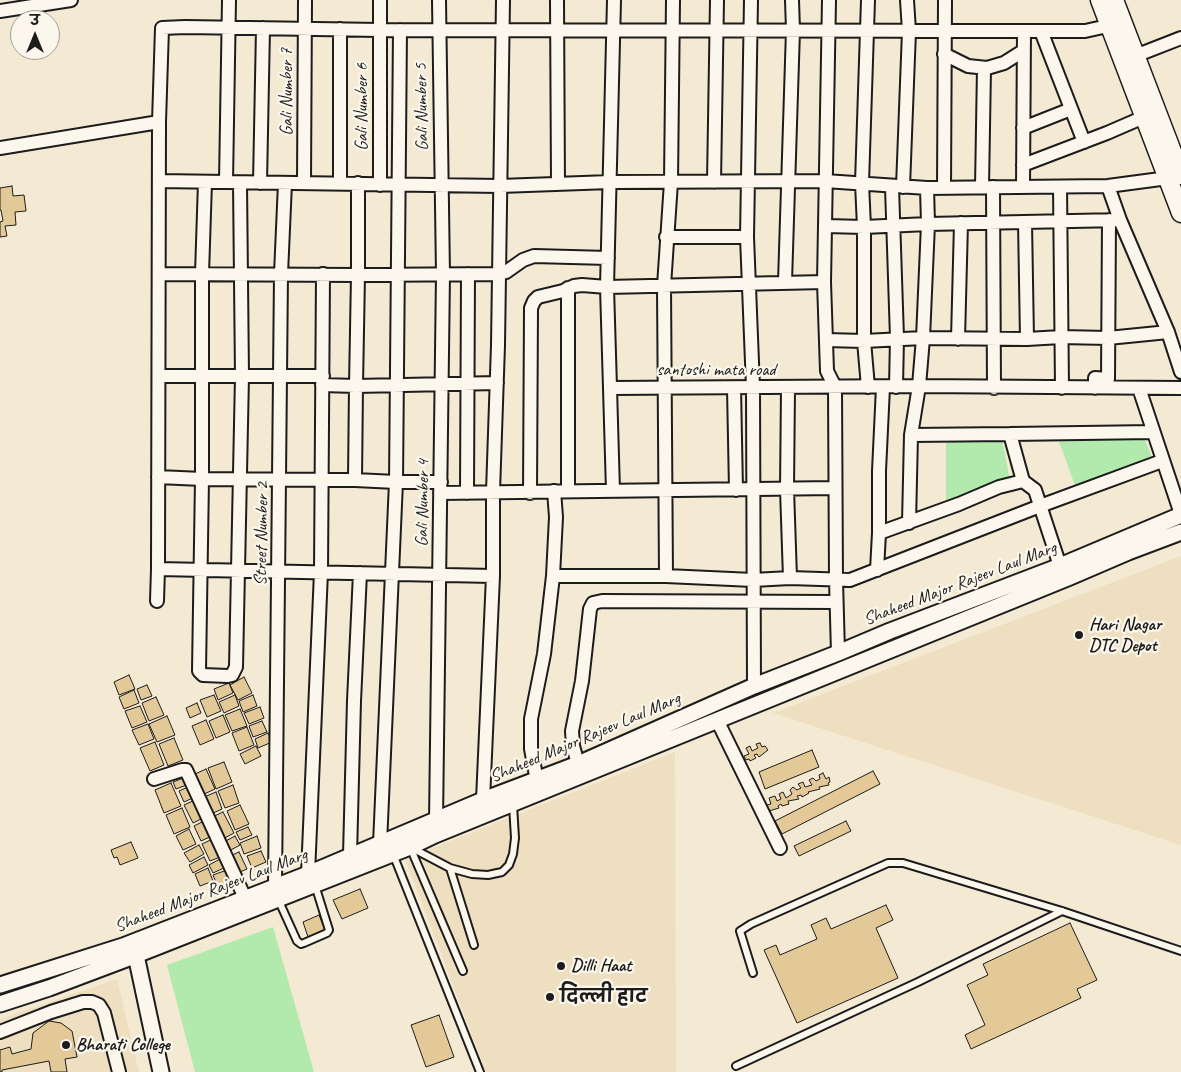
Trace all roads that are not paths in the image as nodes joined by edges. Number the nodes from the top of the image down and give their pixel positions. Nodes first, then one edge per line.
1 (71, 0) edge
2 (229, 0) edge
3 (304, 0) edge
4 (380, 0) edge
5 (439, 0) edge
6 (503, 0) edge
7 (557, 0) edge
8 (614, 0) edge
9 (673, 0) edge
10 (717, 0) edge
11 (751, 0) edge
12 (792, 0) edge
13 (829, 0) edge
14 (868, 0) edge
15 (907, 0) edge
16 (945, 0) edge
17 (1100, 0) edge
18 (1114, 0) edge
19 (29, 4) edge
20 (0, 11) edge
21 (1116, 25) junction
22 (229, 28) junction
23 (263, 28) junction
24 (304, 28) junction
25 (340, 29) junction
26 (439, 29) junction
27 (503, 29) junction
28 (380, 30) junction
29 (400, 30) junction
30 (556, 30) junction
31 (614, 30) junction
32 (673, 30) junction
33 (717, 30) junction
34 (752, 30) junction
35 (793, 30) junction
36 (829, 30) junction
37 (868, 30) junction
38 (945, 30) junction
39 (909, 31) junction
40 (1024, 31) junction
41 (1041, 31) junction
42 (1181, 38) edge
43 (1024, 51) junction
44 (944, 54) junction
45 (1135, 56) junction
46 (984, 68) junction
47 (1071, 109) junction
48 (1144, 117) junction
49 (159, 122) junction
50 (1023, 128) junction
51 (1084, 142) junction
52 (0, 148) edge
53 (1023, 165) junction
54 (1174, 177) edge
55 (159, 181) junction
56 (825, 181) junction
57 (205, 182) junction
58 (226, 182) junction
59 (240, 182) junction
60 (610, 182) junction
61 (671, 182) junction
62 (714, 182) junction
63 (748, 182) junction
64 (788, 182) junction
65 (260, 183) junction
66 (285, 183) junction
67 (340, 183) junction
68 (358, 183) junction
69 (862, 183) junction
70 (304, 184) junction
71 (380, 184) junction
72 (558, 184) junction
73 (399, 185) junction
74 (440, 185) junction
75 (500, 186) junction
76 (1108, 186) junction
77 (898, 187) junction
78 (987, 187) junction
79 (1023, 187) junction
80 (1060, 187) junction
81 (927, 188) junction
82 (944, 188) junction
83 (1181, 213) edge
84 (1115, 220) junction
85 (1025, 222) junction
86 (1060, 222) junction
87 (961, 223) junction
88 (993, 223) junction
89 (928, 224) junction
90 (826, 226) junction
91 (894, 226) junction
92 (864, 227) junction
93 (666, 237) junction
94 (747, 237) junction
95 (608, 258) junction
96 (159, 274) junction
97 (202, 274) junction
98 (242, 274) junction
99 (281, 274) junction
100 (323, 274) junction
101 (443, 274) junction
102 (468, 274) junction
103 (499, 274) junction
104 (358, 275) junction
105 (399, 275) junction
106 (785, 282) junction
107 (824, 282) junction
108 (748, 284) junction
109 (664, 286) junction
110 (607, 287) junction
111 (568, 288) junction
112 (1168, 332) junction
113 (1061, 337) junction
114 (897, 338) junction
115 (923, 338) junction
116 (1108, 338) junction
117 (958, 339) junction
118 (993, 339) junction
119 (1027, 339) junction
120 (826, 340) junction
121 (864, 341) junction
122 (1181, 372) edge
123 (158, 376) junction
124 (202, 376) junction
125 (242, 376) junction
126 (281, 376) junction
127 (322, 381) junction
128 (442, 383) junction
129 (467, 383) junction
130 (497, 383) junction
131 (398, 384) junction
132 (356, 386) junction
133 (919, 386) junction
134 (666, 387) junction
135 (754, 387) junction
136 (835, 387) junction
137 (868, 387) junction
138 (890, 387) junction
139 (610, 388) junction
140 (734, 388) junction
141 (788, 388) junction
142 (994, 388) junction
143 (1062, 388) junction
144 (1095, 388) junction
145 (1139, 388) junction
146 (1181, 388) edge
147 (1153, 432) junction
148 (911, 434) junction
149 (1010, 434) junction
150 (1162, 461) junction
151 (158, 477) junction
152 (202, 479) junction
153 (239, 479) junction
154 (280, 479) junction
155 (321, 480) junction
156 (355, 480) junction
157 (396, 482) junction
158 (1023, 482) junction
159 (441, 488) junction
160 (835, 488) junction
161 (754, 489) junction
162 (787, 489) junction
163 (666, 490) junction
164 (736, 490) junction
165 (554, 491) junction
166 (568, 491) junction
167 (613, 491) junction
168 (467, 492) junction
169 (493, 492) junction
170 (530, 493) junction
171 (1040, 506) junction
172 (1181, 514) edge
173 (909, 523) junction
174 (1181, 532) edge
175 (879, 533) junction
176 (1060, 566) junction
177 (158, 568) junction
178 (200, 570) junction
179 (238, 570) junction
180 (279, 570) junction
181 (876, 570) junction
182 (321, 572) junction
183 (360, 573) junction
184 (393, 574) junction
185 (439, 575) junction
186 (493, 576) junction
187 (553, 576) junction
188 (666, 576) junction
189 (790, 578) junction
190 (753, 580) junction
191 (836, 580) junction
192 (157, 600) dead end
193 (836, 602) junction
194 (753, 603) junction
195 (838, 653) junction
196 (754, 686) junction
197 (718, 720) junction
198 (578, 764) junction
199 (154, 779) dead end
200 (537, 781) junction
201 (483, 800) junction
202 (513, 804) junction
203 (436, 821) junction
204 (410, 846) junction
205 (386, 848) junction
206 (780, 848) dead end
207 (350, 855) junction
208 (450, 868) junction
209 (311, 879) junction
210 (276, 892) junction
211 (245, 898) junction
212 (1062, 910) junction
213 (474, 945) dead end
214 (130, 951) junction
215 (1181, 951) edge
216 (463, 971) dead end
217 (753, 973) dead end
218 (0, 985) edge
219 (0, 1004) edge
220 (0, 1032) edge
221 (736, 1066) dead end
222 (120, 1072) edge
223 (151, 1072) edge
224 (161, 1072) edge
225 (480, 1072) edge

1 - 19 street
2 - 22 street
3 - 24 street, Gali Number 7
4 - 28 street, Gali Number 6
5 - 26 street, Gali Number 5
6 - 27 street
7 - 30 street
8 - 31 street
9 - 32 street
10 - 33 street
11 - 34 street
12 - 35 street
13 - 36 street
14 - 37 street
15 - 39 street
16 - 38 street
17 - 21 main road
18 - 21 main road
19 - 20 street
21 - 41 street
21 - 45 main road
21 - 48 main road
22 - 23 street
22 - 49 street
22 - 58 street
23 - 24 street
23 - 65 street
24 - 25 street
24 - 70 street, Gali Number 7
25 - 28 street
25 - 67 street
26 - 27 street
26 - 29 street
26 - 74 street, Gali Number 5
27 - 30 street
27 - 75 street
28 - 29 street
28 - 71 street, Gali Number 6
29 - 73 street
30 - 31 street
30 - 72 street
31 - 32 street
31 - 60 street
32 - 33 street
32 - 61 street
33 - 34 street
33 - 62 street
34 - 35 street
34 - 63 street
35 - 36 street
35 - 64 street
36 - 37 street
36 - 56 street
37 - 39 street
37 - 69 street
38 - 39 street
38 - 40 street
38 - 44 street
39 - 77 street
40 - 41 street
40 - 43 street
41 - 47 street
42 - 45 street
43 - 46 street
43 - 50 street
44 - 46 street
44 - 82 street
45 - 54 main road
46 - 78 street
47 - 50 street
47 - 51 street
48 - 51 street
48 - 54 main road
49 - 52 street
49 - 55 street
50 - 53 street
51 - 53 street
53 - 79 street
54 - 76 street
54 - 83 main road
55 - 57 street
55 - 96 street
56 - 64 street
56 - 69 street
56 - 90 street
57 - 58 street
57 - 97 street
58 - 59 street
59 - 65 street
59 - 98 street
60 - 61 street
60 - 72 street
60 - 95 street
61 - 62 street
61 - 93 street
62 - 63 street
63 - 64 street
63 - 94 street
64 - 106 street
65 - 66 street
66 - 70 street
66 - 99 street, Street Number 2
67 - 68 street
67 - 70 street
68 - 71 street
68 - 104 street
69 - 77 street
69 - 92 street
71 - 73 street
72 - 75 street
73 - 74 street
73 - 105 street
74 - 75 street
74 - 101 street, Gali Number 4
75 - 103 street
76 - 80 street
76 - 84 street
77 - 81 street
77 - 91 street
78 - 79 street
78 - 82 street
78 - 88 street
79 - 80 street
80 - 86 street
81 - 82 street
81 - 89 street
84 - 86 street
84 - 112 street
84 - 116 street
85 - 86 street
85 - 88 street
85 - 119 street
86 - 113 street
87 - 88 street
87 - 89 street
87 - 117 street
88 - 118 street
89 - 91 street
89 - 115 street
90 - 92 street
90 - 107 street
91 - 92 street
91 - 114 street
92 - 121 street
93 - 94 street
93 - 109 street
94 - 108 street
95 - 103 street
95 - 110 street
96 - 97 street
96 - 123 street
97 - 98 street
97 - 124 street
98 - 99 street
98 - 125 street
99 - 100 street
99 - 126 street, Street Number 2
100 - 104 street
100 - 127 street
101 - 102 street
101 - 105 street
101 - 128 street, Gali Number 4
102 - 103 street
102 - 129 street
103 - 130 street
104 - 105 street
104 - 132 street
105 - 131 street
106 - 107 street
106 - 108 street
107 - 120 street
108 - 109 street
108 - 135 street
109 - 110 street
109 - 134 street
110 - 111 street
110 - 139 street
111 - 166 street
111 - 170 street
112 - 116 street
112 - 122 street
113 - 116 street
113 - 119 street
113 - 143 street
114 - 115 street
114 - 121 street
114 - 138 street
115 - 117 street
115 - 133 street
116 - 144 street
117 - 118 street
118 - 119 street
118 - 142 street
120 - 121 street
120 - 136 street
121 - 137 street
123 - 124 street
123 - 151 street
124 - 125 street
124 - 152 street
125 - 126 street
125 - 153 street
126 - 127 street
126 - 154 street, Street Number 2
127 - 132 street
127 - 155 street
128 - 129 street
128 - 131 street
128 - 159 street, Gali Number 4
129 - 130 street
129 - 168 street
130 - 169 street
131 - 132 street
131 - 157 street
132 - 156 street
133 - 138 street, santoshi mata road
133 - 142 street, santoshi mata road
133 - 148 street
134 - 139 street, santoshi mata road
134 - 140 street, santoshi mata road
134 - 163 street
135 - 140 street, santoshi mata road
135 - 141 street, santoshi mata road
135 - 161 street
136 - 137 street, santoshi mata road
136 - 141 street, santoshi mata road
136 - 160 street
137 - 138 street, santoshi mata road
138 - 175 street
139 - 167 street
140 - 164 street
141 - 162 street
142 - 143 street, santoshi mata road
143 - 144 street, santoshi mata road
144 - 145 street, santoshi mata road
145 - 146 street, santoshi mata road
145 - 147 street
147 - 149 street
147 - 150 street
148 - 149 street
148 - 173 street
149 - 158 street
150 - 171 street
150 - 172 street
151 - 152 street
151 - 177 street
152 - 153 street
152 - 178 street
153 - 154 street
153 - 179 street
154 - 155 street
154 - 180 street, Street Number 2
155 - 156 street
155 - 182 street
156 - 157 street
157 - 159 street
157 - 184 street
158 - 171 street
158 - 173 street
159 - 168 street
159 - 185 street, Gali Number 4
160 - 162 street
160 - 191 street
161 - 162 street
161 - 164 street
161 - 190 street
162 - 189 street
163 - 164 street
163 - 167 street
163 - 188 street
165 - 166 street
165 - 170 street
165 - 187 street
166 - 167 street
168 - 169 street
169 - 170 street
169 - 186 street
171 - 176 street
171 - 181 street
172 - 176 street, Shaheed Major Rajeev Laul Marg
173 - 175 street
174 - 197 street, Shaheed Major Rajeev Laul Marg
175 - 181 street
176 - 195 street, Shaheed Major Rajeev Laul Marg
177 - 178 street
177 - 192 street
178 - 179 street
178 - 179 street
179 - 180 street
180 - 182 street
180 - 210 street, Street Number 2
181 - 191 street
182 - 183 street
182 - 209 street
183 - 184 street
183 - 207 street
184 - 185 street
184 - 205 street
185 - 186 street
185 - 203 street, Gali Number 4
186 - 201 street
187 - 188 street
187 - 200 street
188 - 190 street
189 - 190 street
189 - 191 street
190 - 194 street
191 - 193 street
193 - 194 street
193 - 195 street
194 - 196 street
194 - 198 street
195 - 196 street, Shaheed Major Rajeev Laul Marg
196 - 198 street, Shaheed Major Rajeev Laul Marg
197 - 202 street, Shaheed Major Rajeev Laul Marg
197 - 206 street
198 - 200 street, Shaheed Major Rajeev Laul Marg
199 - 211 street
200 - 201 street, Shaheed Major Rajeev Laul Marg
201 - 203 street, Shaheed Major Rajeev Laul Marg
202 - 204 street, Shaheed Major Rajeev Laul Marg
202 - 208 lane
203 - 205 street, Shaheed Major Rajeev Laul Marg
204 - 205 street, Shaheed Major Rajeev Laul Marg
204 - 208 lane
204 - 216 lane
205 - 207 street, Shaheed Major Rajeev Laul Marg
205 - 209 street, Shaheed Major Rajeev Laul Marg
205 - 225 lane
207 - 209 street, Shaheed Major Rajeev Laul Marg
208 - 213 lane
209 - 210 street, Shaheed Major Rajeev Laul Marg
209 - 210 lane
210 - 211 street, Shaheed Major Rajeev Laul Marg
210 - 214 street, Shaheed Major Rajeev Laul Marg
211 - 214 street, Shaheed Major Rajeev Laul Marg
212 - 215 lane
212 - 217 lane
212 - 221 lane
214 - 218 street, Shaheed Major Rajeev Laul Marg
214 - 219 street, Shaheed Major Rajeev Laul Marg
214 - 223 street
214 - 224 street
220 - 222 street

